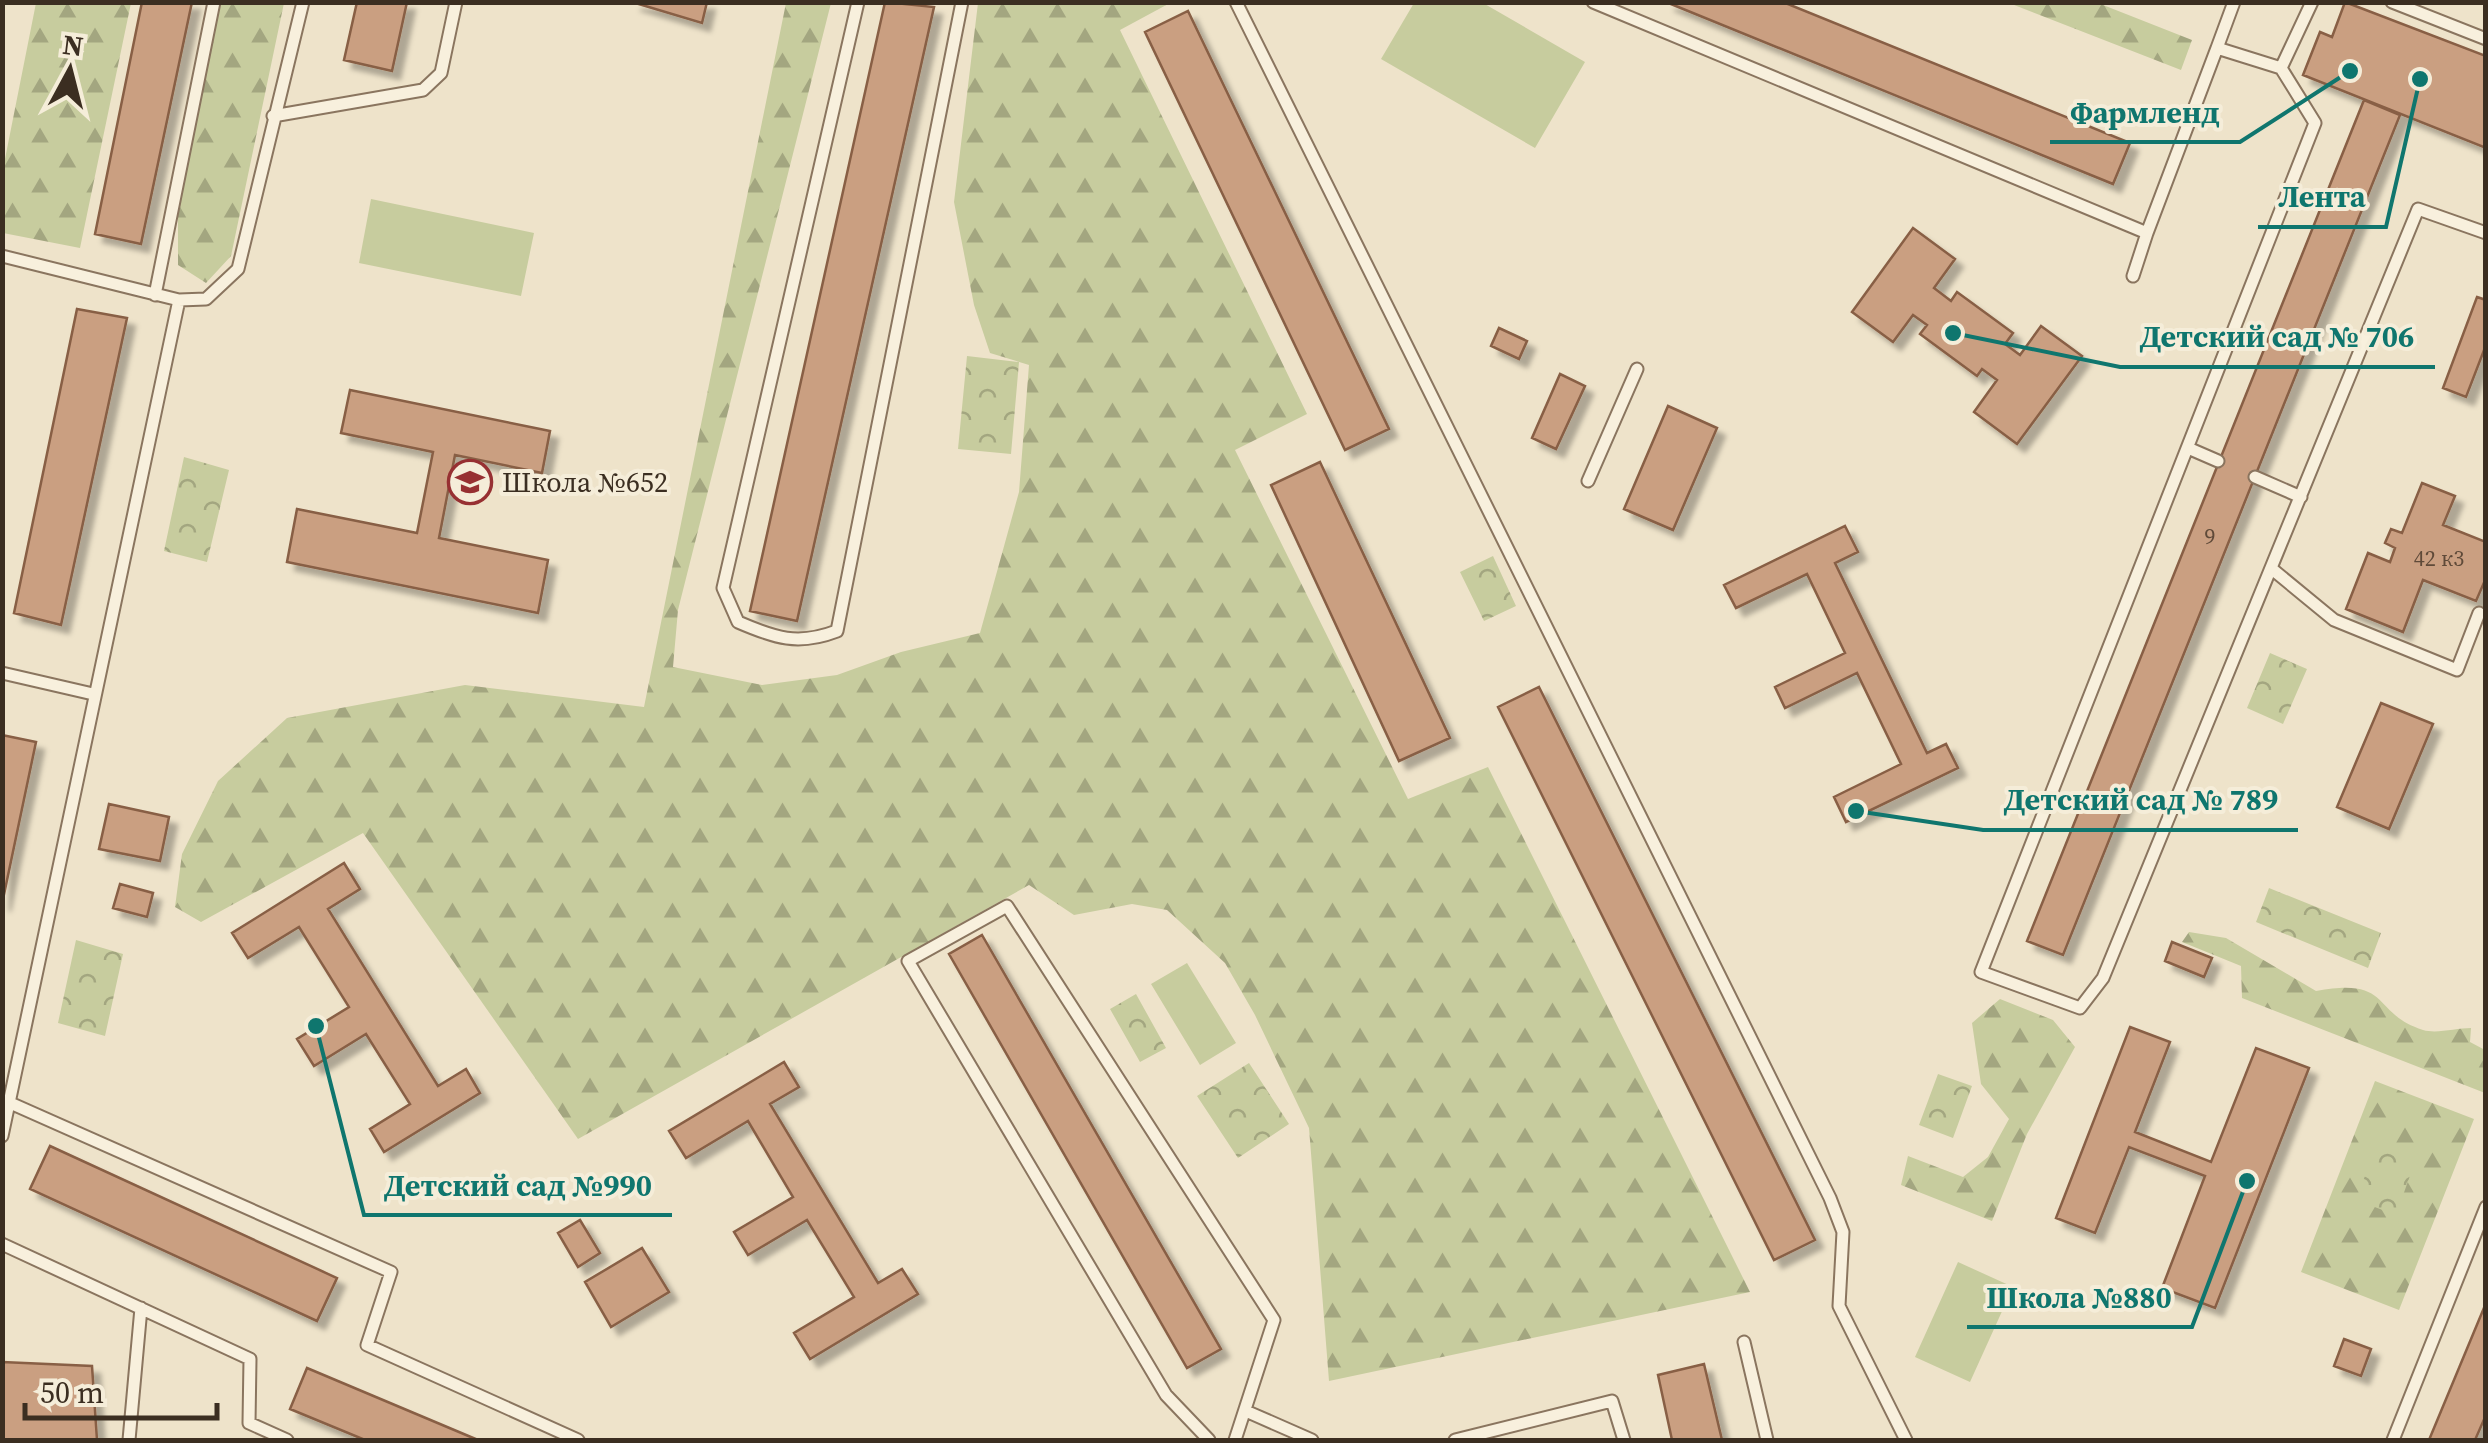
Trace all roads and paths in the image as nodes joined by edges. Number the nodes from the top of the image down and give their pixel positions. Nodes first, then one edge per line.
1 (214, 2) edge
2 (302, 2) edge
3 (456, 2) edge
4 (858, 2) edge
5 (962, 2) edge
6 (1236, 2) edge
7 (1593, 2) edge
8 (2234, 2) edge
9 (2312, 2) edge
10 (2392, 2) edge
11 (2486, 39) edge
12 (2217, 48) junction
13 (2281, 68) junction
14 (272, 116) junction
15 (2147, 233) junction
16 (2486, 233) edge
17 (2, 256) edge
18 (2132, 276) dead end
19 (155, 295) junction
20 (179, 300) junction
21 (1637, 369) dead end
22 (2188, 448) junction
23 (2218, 461) dead end
24 (2255, 477) dead end
25 (1588, 481) dead end
26 (2302, 497) junction
27 (2272, 569) junction
28 (2479, 612) dead end
29 (2, 673) edge
30 (93, 694) junction
31 (8, 1102) junction
32 (2, 1136) edge
33 (2486, 1208) edge
34 (2, 1244) edge
35 (141, 1308) junction
36 (1744, 1342) dead end
37 (1248, 1412) junction
38 (129, 1440) edge
39 (287, 1440) edge
40 (578, 1440) edge
41 (1209, 1440) edge
42 (1236, 1440) edge
43 (1312, 1440) edge
44 (1456, 1440) edge
45 (1624, 1440) edge
46 (1768, 1440) edge
47 (1906, 1440) edge
48 (2393, 1440) edge

1 - 19 lane
2 - 14 lane
3 - 14 lane
4 - 5 lane
6 - 47 lane
7 - 15 lane
8 - 12 lane
9 - 13 lane
10 - 11 lane
12 - 13 lane
12 - 15 lane
13 - 22 lane
14 - 20 lane
15 - 18 lane
16 - 26 lane
17 - 19 lane
19 - 20 lane
20 - 30 lane
21 - 25 lane
22 - 23 lane
22 - 27 lane
24 - 26 lane
26 - 27 lane
27 - 28 lane
29 - 30 lane
30 - 31 lane
31 - 32 lane
31 - 40 lane
33 - 48 lane
34 - 35 lane
35 - 38 lane
35 - 39 lane
36 - 46 lane
37 - 41 lane
37 - 42 lane
37 - 43 lane
44 - 45 lane

